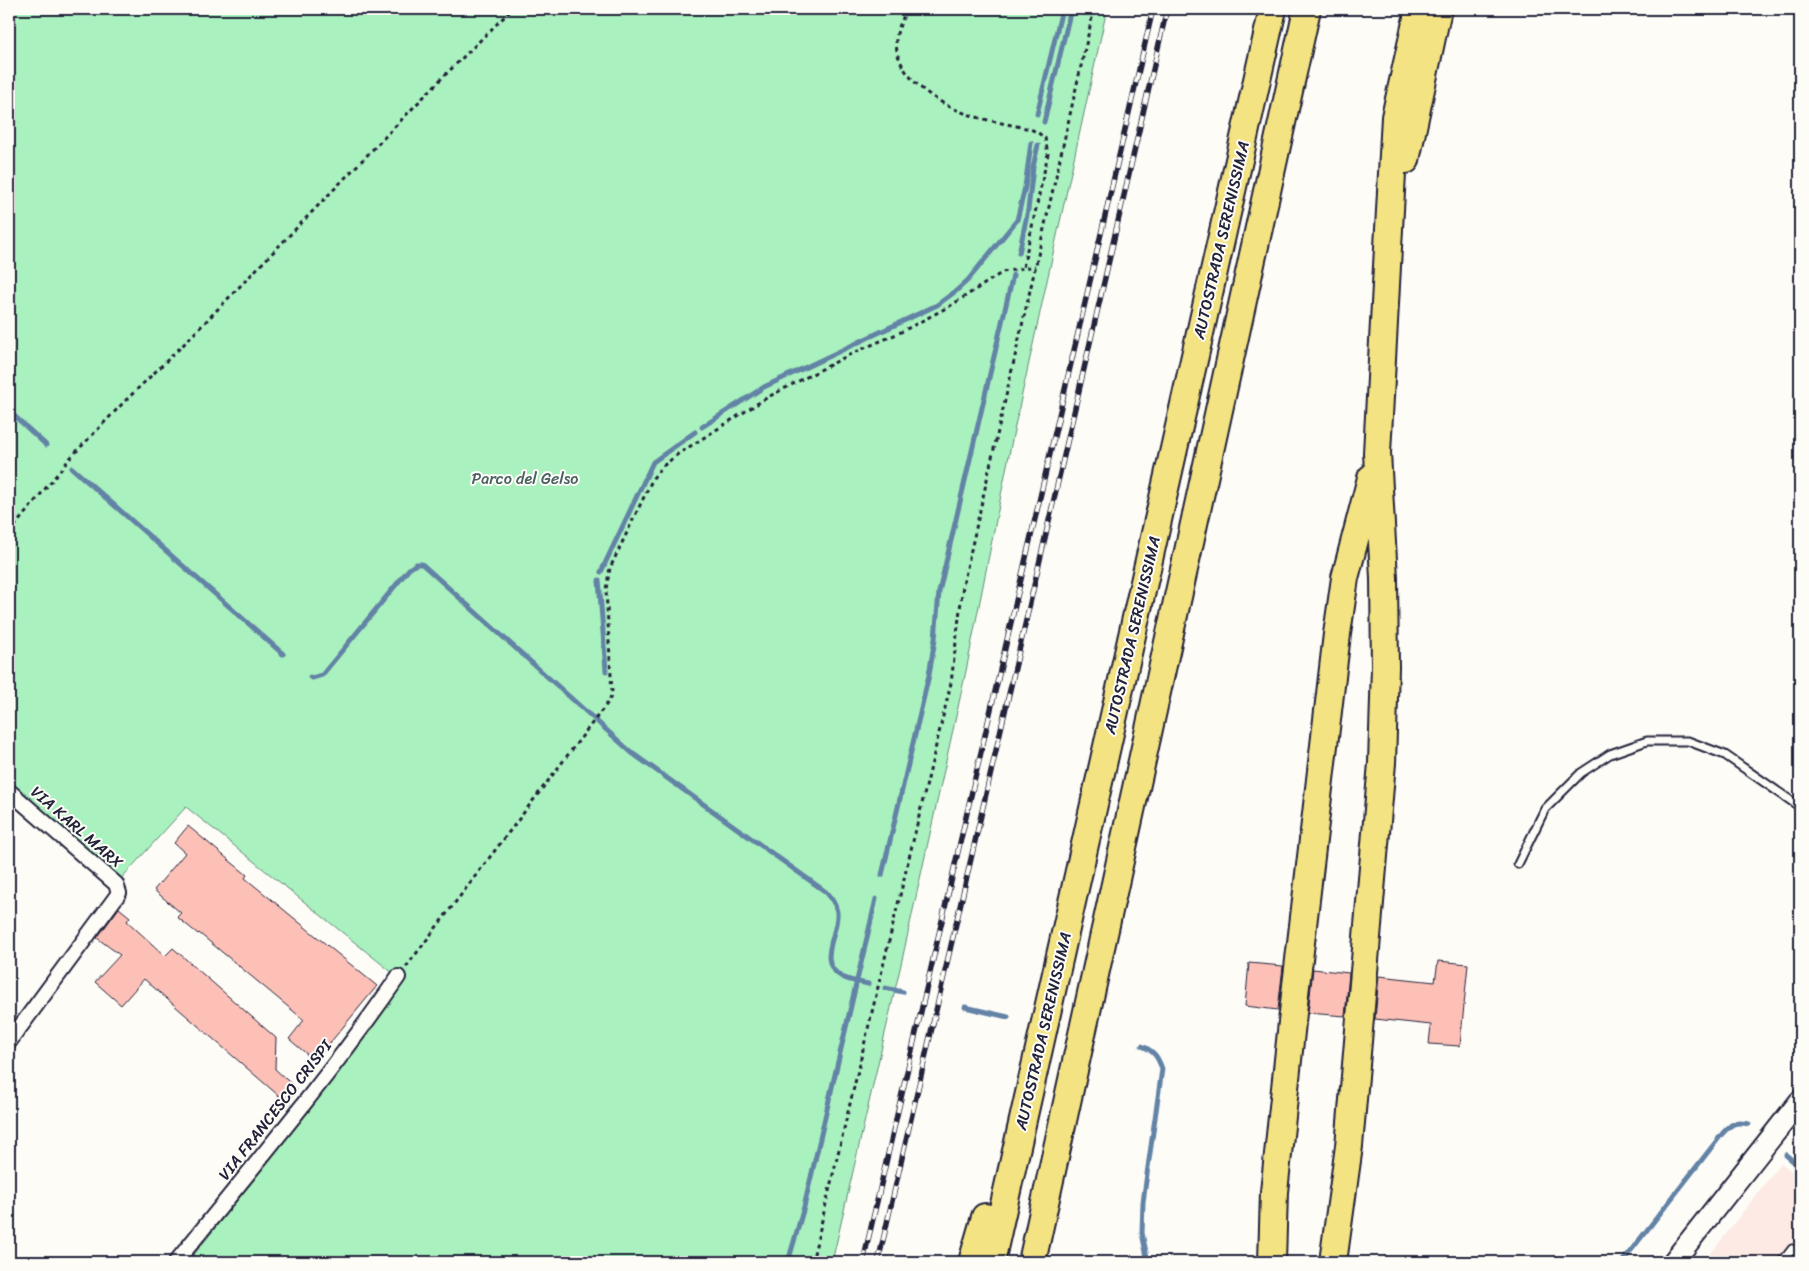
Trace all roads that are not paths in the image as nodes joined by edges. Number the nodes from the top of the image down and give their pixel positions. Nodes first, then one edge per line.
1 (1273, 9) edge
2 (1307, 9) edge
3 (1419, 9) edge
4 (1438, 9) edge
5 (1388, 249) junction
6 (1377, 453) junction
7 (9, 791) edge
8 (1800, 807) edge
9 (1518, 864) dead end
10 (1062, 944) junction
11 (398, 977) road end
12 (9, 1042) edge
13 (1800, 1101) edge
14 (1800, 1256) edge
15 (176, 1262) edge
16 (972, 1262) edge
17 (991, 1262) edge
18 (1032, 1262) edge
19 (1272, 1262) edge
20 (1333, 1262) edge
21 (1673, 1262) edge
22 (1782, 1262) edge

1 - 10 highway, AUTOSTRADA SERENISSIMA
2 - 18 highway, AUTOSTRADA SERENISSIMA
3 - 5 highway
4 - 5 highway
5 - 6 highway
6 - 19 highway
6 - 20 highway
7 - 12 street, VIA KARL MARX
8 - 9 lane
10 - 16 highway
10 - 17 highway, AUTOSTRADA SERENISSIMA
11 - 15 street, VIA FRANCESCO CRISPI
13 - 21 street
14 - 22 lane

